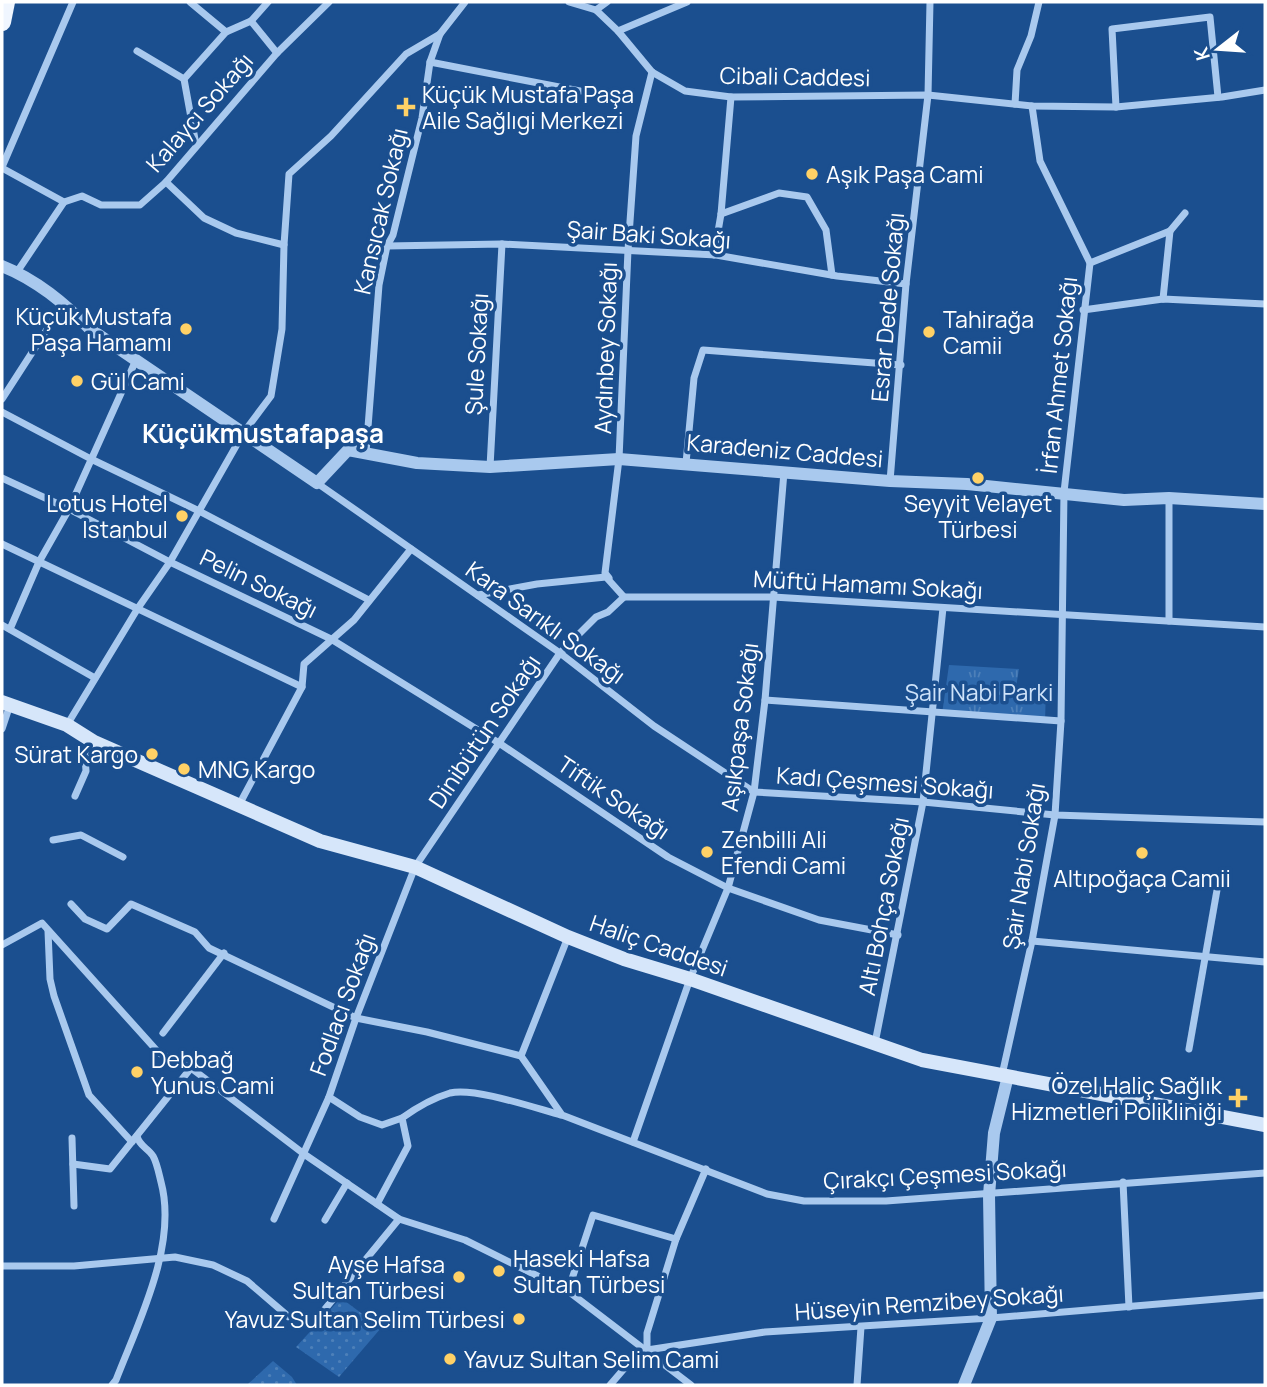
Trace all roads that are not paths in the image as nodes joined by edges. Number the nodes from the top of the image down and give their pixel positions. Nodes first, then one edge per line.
1 (6, 2) edge
2 (73, 2) edge
3 (190, 2) edge
4 (268, 2) edge
5 (329, 2) edge
6 (465, 2) edge
7 (569, 2) edge
8 (607, 2) edge
9 (687, 2) edge
10 (930, 2) edge
11 (1039, 2) edge
12 (596, 10) junction
13 (251, 21) junction
14 (2, 22) edge
15 (618, 31) junction
16 (226, 32) junction
17 (440, 34) junction
18 (137, 51) dead end
19 (277, 52) junction
20 (430, 62) junction
21 (652, 72) junction
22 (184, 79) junction
23 (1265, 90) edge
24 (580, 91) dead end
25 (928, 95) junction
26 (731, 97) junction
27 (1218, 97) junction
28 (1015, 104) junction
29 (1032, 106) junction
30 (1116, 107) junction
31 (196, 145) junction
32 (2, 167) edge
33 (166, 182) junction
34 (64, 202) junction
35 (1185, 213) dead end
36 (721, 214) junction
37 (1170, 231) junction
38 (502, 244) junction
39 (284, 245) junction
40 (387, 246) junction
41 (628, 250) junction
42 (714, 255) junction
43 (1090, 263) junction
44 (2, 266) edge
45 (17, 272) junction
46 (832, 275) junction
47 (906, 284) junction
48 (1163, 299) junction
49 (64, 303) junction
50 (1265, 304) edge
51 (1083, 310) junction
52 (137, 360) junction
53 (901, 365) junction
54 (2, 399) edge
55 (2, 412) edge
56 (244, 432) junction
57 (366, 453) junction
58 (619, 458) junction
59 (91, 459) junction
60 (686, 463) junction
61 (490, 467) junction
62 (785, 470) junction
63 (2, 478) edge
64 (890, 481) junction
65 (317, 483) junction
66 (1064, 492) junction
67 (1169, 498) junction
68 (1265, 504) edge
69 (69, 509) junction
70 (197, 510) junction
71 (2, 544) edge
72 (411, 549) junction
73 (39, 562) junction
74 (170, 562) junction
75 (478, 596) junction
76 (624, 597) junction
77 (773, 597) junction
78 (369, 600) junction
79 (138, 608) junction
80 (943, 608) junction
81 (1062, 614) junction
82 (1169, 621) junction
83 (2, 625) edge
84 (1265, 627) edge
85 (10, 629) junction
86 (331, 639) junction
87 (560, 653) junction
88 (96, 678) junction
89 (302, 687) junction
90 (765, 700) junction
91 (6, 703) edge
92 (931, 712) junction
93 (1060, 721) junction
94 (67, 725) junction
95 (2, 729) edge
96 (94, 742) junction
97 (499, 743) junction
98 (754, 792) junction
99 (75, 796) dead end
100 (923, 802) junction
101 (239, 806) junction
102 (1055, 815) junction
103 (1265, 822) edge
104 (53, 840) dead end
105 (123, 857) dead end
106 (415, 867) junction
107 (728, 888) junction
108 (1217, 890) dead end
109 (71, 904) dead end
110 (48, 930) junction
111 (898, 935) junction
112 (568, 937) junction
113 (1032, 941) junction
114 (2, 944) edge
115 (224, 953) junction
116 (1204, 955) junction
117 (1265, 962) edge
118 (690, 979) junction
119 (356, 1018) junction
120 (163, 1032) dead end
121 (875, 1044) junction
122 (1189, 1049) dead end
123 (521, 1056) junction
124 (191, 1068) junction
125 (1005, 1075) junction
126 (329, 1097) junction
127 (562, 1115) junction
128 (402, 1118) junction
129 (1265, 1125) edge
130 (72, 1138) dead end
131 (134, 1139) junction
132 (633, 1142) junction
133 (304, 1154) junction
134 (73, 1164) junction
135 (706, 1169) junction
136 (1265, 1173) edge
137 (1123, 1182) junction
138 (347, 1183) junction
139 (989, 1195) junction
140 (377, 1204) junction
141 (74, 1206) dead end
142 (274, 1219) dead end
143 (399, 1219) junction
144 (325, 1220) dead end
145 (676, 1239) junction
146 (160, 1259) junction
147 (2, 1265) edge
148 (568, 1291) junction
149 (1265, 1295) edge
150 (1129, 1307) junction
151 (325, 1309) dead end
152 (289, 1317) dead end
153 (991, 1318) junction
154 (861, 1327) junction
155 (647, 1350) junction
156 (112, 1385) edge
157 (610, 1385) edge
158 (691, 1385) edge
159 (858, 1385) edge
160 (964, 1385) edge

1 - 14 main road
2 - 32 street
3 - 16 street
4 - 13 street
5 - 19 street, Kalaycı Sokağı
6 - 17 street
7 - 12 street, Cibali Caddesi
8 - 12 street
9 - 15 street
10 - 25 street, Esrar Dede Sokağı
11 - 28 street
12 - 15 street, Cibali Caddesi
13 - 16 street
13 - 19 street
15 - 21 street, Cibali Caddesi
16 - 22 street
17 - 20 street, Kansıcak Sokağı
17 - 39 street
18 - 22 street
19 - 31 street, Kalaycı Sokağı
20 - 24 street
20 - 40 street, Kansıcak Sokağı
21 - 26 street, Cibali Caddesi
21 - 41 street, Aydınbey Sokağı
22 - 31 street
23 - 27 street, Cibali Caddesi
25 - 26 street, Cibali Caddesi
25 - 28 street, Cibali Caddesi
25 - 47 street, Esrar Dede Sokağı
26 - 36 street
27 - 30 street, Cibali Caddesi
27 - 30 street
28 - 29 street, Cibali Caddesi
29 - 30 street, Cibali Caddesi
29 - 43 street, İrfan Ahmet Sokağı
31 - 33 street, Kalaycı Sokağı
32 - 34 street
33 - 34 street, Kalaycı Sokağı
33 - 39 street
34 - 45 street
35 - 37 street
36 - 42 street
36 - 46 street
37 - 43 street
37 - 48 street
38 - 40 street, Şair Baki Sokağı
38 - 41 street, Şair Baki Sokağı
38 - 61 street, Şule Sokağı
39 - 56 street
40 - 57 street, Kansıcak Sokağı
41 - 42 street, Şair Baki Sokağı
41 - 58 street, Aydınbey Sokağı
42 - 46 street, Şair Baki Sokağı
43 - 51 street, İrfan Ahmet Sokağı
44 - 45 street
45 - 49 street
46 - 47 street, Şair Baki Sokağı
47 - 53 street, Esrar Dede Sokağı
48 - 50 street
48 - 51 street
49 - 52 street
49 - 54 street
51 - 66 street, İrfan Ahmet Sokağı
52 - 56 street
52 - 59 street
53 - 60 street
53 - 64 street, Esrar Dede Sokağı
55 - 59 street
56 - 65 street
56 - 70 street
57 - 61 street, Karadeniz Caddesi
57 - 65 street, Karadeniz Caddesi
58 - 60 street, Karadeniz Caddesi
58 - 61 street, Karadeniz Caddesi
58 - 76 street, Aydınbey Sokağı
59 - 69 street
59 - 70 street
60 - 62 street, Karadeniz Caddesi
62 - 64 street, Karadeniz Caddesi
62 - 77 street, Aşıkpaşa Sokağı
63 - 69 street, Pelin Sokağı
64 - 66 street, Karadeniz Caddesi
65 - 72 street, Kara Sarıklı Sokağı
66 - 67 street, Karadeniz Caddesi
66 - 81 street, Şair Nabi Sokağı
67 - 68 street, Karadeniz Caddesi
67 - 82 street
69 - 73 street
69 - 74 street, Pelin Sokağı
70 - 74 street
70 - 78 street
71 - 73 street
72 - 75 street, Kara Sarıklı Sokağı
72 - 78 street
73 - 79 street
73 - 85 street
74 - 79 street
74 - 86 street, Pelin Sokağı
75 - 76 street
75 - 87 street, Kara Sarıklı Sokağı
76 - 77 street, Müftü Hamamı Sokağı
76 - 87 street, Dinibütün Sokağı
77 - 80 street, Müftü Hamamı Sokağı
77 - 90 street, Aşıkpaşa Sokağı
78 - 86 street
79 - 88 street
79 - 89 street
80 - 81 street, Müftü Hamamı Sokağı
80 - 92 street, Altı Bohça Sokağı
81 - 82 street, Müftü Hamamı Sokağı
81 - 93 street, Şair Nabi Sokağı
82 - 84 street, Müftü Hamamı Sokağı
83 - 85 street
85 - 88 street
86 - 89 street
86 - 97 street, Tiftik Sokağı
87 - 97 street, Dinibütün Sokağı
87 - 98 street, Kara Sarıklı Sokağı
88 - 94 street
89 - 101 street
90 - 92 street
90 - 98 street, Aşıkpaşa Sokağı
91 - 94 main road, Haliç Caddesi
91 - 95 street
92 - 93 street
92 - 100 street, Altı Bohça Sokağı
93 - 102 street, Şair Nabi Sokağı
94 - 96 main road, Haliç Caddesi
96 - 99 street
96 - 101 main road, Haliç Caddesi
97 - 106 street, Dinibütün Sokağı
97 - 107 street, Tiftik Sokağı
98 - 100 street, Kadı Çeşmesi Sokağı
98 - 107 street, Aşıkpaşa Sokağı
100 - 102 street, Kadı Çeşmesi Sokağı
100 - 111 street, Altı Bohça Sokağı
101 - 106 main road, Haliç Caddesi
102 - 103 street, Kadı Çeşmesi Sokağı
102 - 113 street, Şair Nabi Sokağı
104 - 105 street
106 - 112 main road, Haliç Caddesi
106 - 119 street, Fodlacı Sokağı
107 - 111 street, Tiftik Sokağı
107 - 118 street, Aşıkpaşa Sokağı
108 - 116 street
109 - 115 street
110 - 114 street
110 - 124 street
110 - 131 street
111 - 121 street, Altı Bohça Sokağı
112 - 118 main road, Haliç Caddesi
112 - 123 street
113 - 116 street
113 - 125 street, Şair Nabi Sokağı
115 - 119 street
115 - 120 street
116 - 117 street
116 - 122 street
118 - 121 main road, Haliç Caddesi
118 - 132 street, Aşıkpaşa Sokağı
119 - 123 street
119 - 126 street, Fodlacı Sokağı
121 - 125 main road, Haliç Caddesi
123 - 127 street
124 - 131 street
124 - 133 street
125 - 129 main road, Haliç Caddesi
125 - 139 street
126 - 128 street
126 - 133 street, Fodlacı Sokağı
127 - 128 street, Çırakçı Çeşmesi Sokağı
127 - 132 street, Çırakçı Çeşmesi Sokağı
128 - 140 street
130 - 134 street
131 - 134 street
131 - 146 street
132 - 135 street, Çırakçı Çeşmesi Sokağı
133 - 138 street
133 - 142 street, Fodlacı Sokağı
134 - 141 street
135 - 139 street, Çırakçı Çeşmesi Sokağı
135 - 145 street
136 - 137 street, Çırakçı Çeşmesi Sokağı
137 - 139 street, Çırakçı Çeşmesi Sokağı
137 - 150 street
138 - 140 street
138 - 144 street
139 - 153 street
140 - 143 street
143 - 148 street
143 - 151 street
145 - 148 street
145 - 155 street
146 - 147 street
146 - 152 street
146 - 156 street
148 - 155 street
149 - 150 street, Hüseyin Remzibey Sokağı
150 - 153 street, Hüseyin Remzibey Sokağı
153 - 154 street, Hüseyin Remzibey Sokağı
153 - 160 street
154 - 155 street, Hüseyin Remzibey Sokağı
154 - 159 street
155 - 157 street
155 - 158 street

